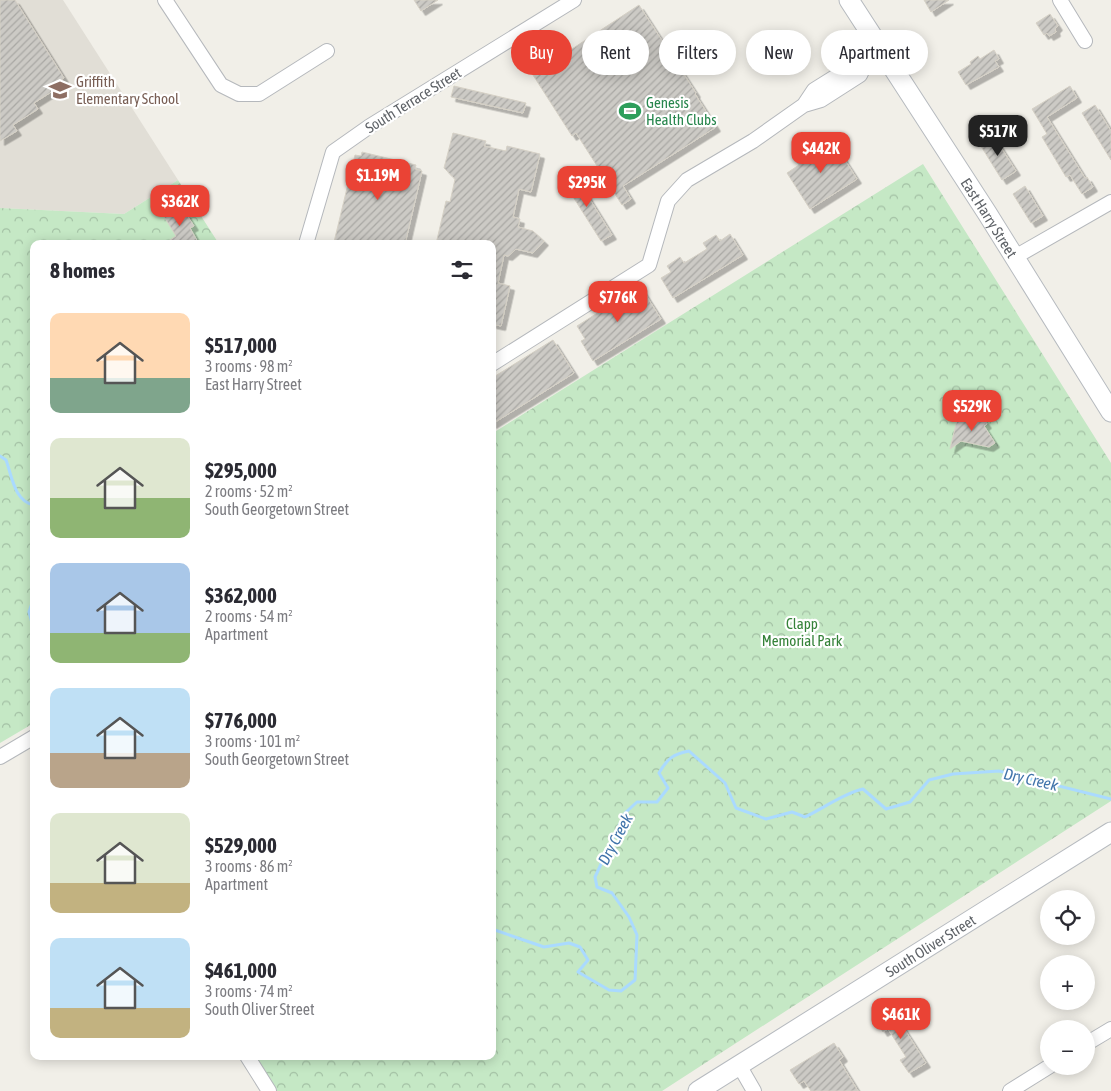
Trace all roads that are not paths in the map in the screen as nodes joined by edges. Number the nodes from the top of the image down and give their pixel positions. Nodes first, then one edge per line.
1 (165, 0) edge
2 (574, 0) edge
3 (849, 0) edge
4 (1060, 0) edge
5 (867, 30) edge
6 (1086, 41) dead end
7 (327, 51) dead end
8 (838, 75) edge
9 (896, 75) edge
10 (1111, 202) edge
11 (307, 240) edge
12 (1015, 257) junction
13 (496, 361) edge
14 (1111, 412) edge
15 (30, 739) edge
16 (0, 757) edge
17 (1111, 832) edge
18 (1111, 1029) edge
19 (1095, 1039) edge
20 (250, 1060) edge
21 (739, 1065) junction
22 (1040, 1072) edge
23 (269, 1091) edge
24 (698, 1091) edge
25 (754, 1091) edge
26 (1010, 1091) edge

1 - 7 street
2 - 11 street, South Terrace Street
3 - 5 main road, East Harry Street
4 - 6 street
8 - 13 street
9 - 12 main road, East Harry Street
10 - 12 street
12 - 14 main road, East Harry Street
15 - 16 street
17 - 21 main road, South Oliver Street
18 - 19 street
20 - 23 street
21 - 24 main road, South Oliver Street
21 - 25 street
22 - 26 street

